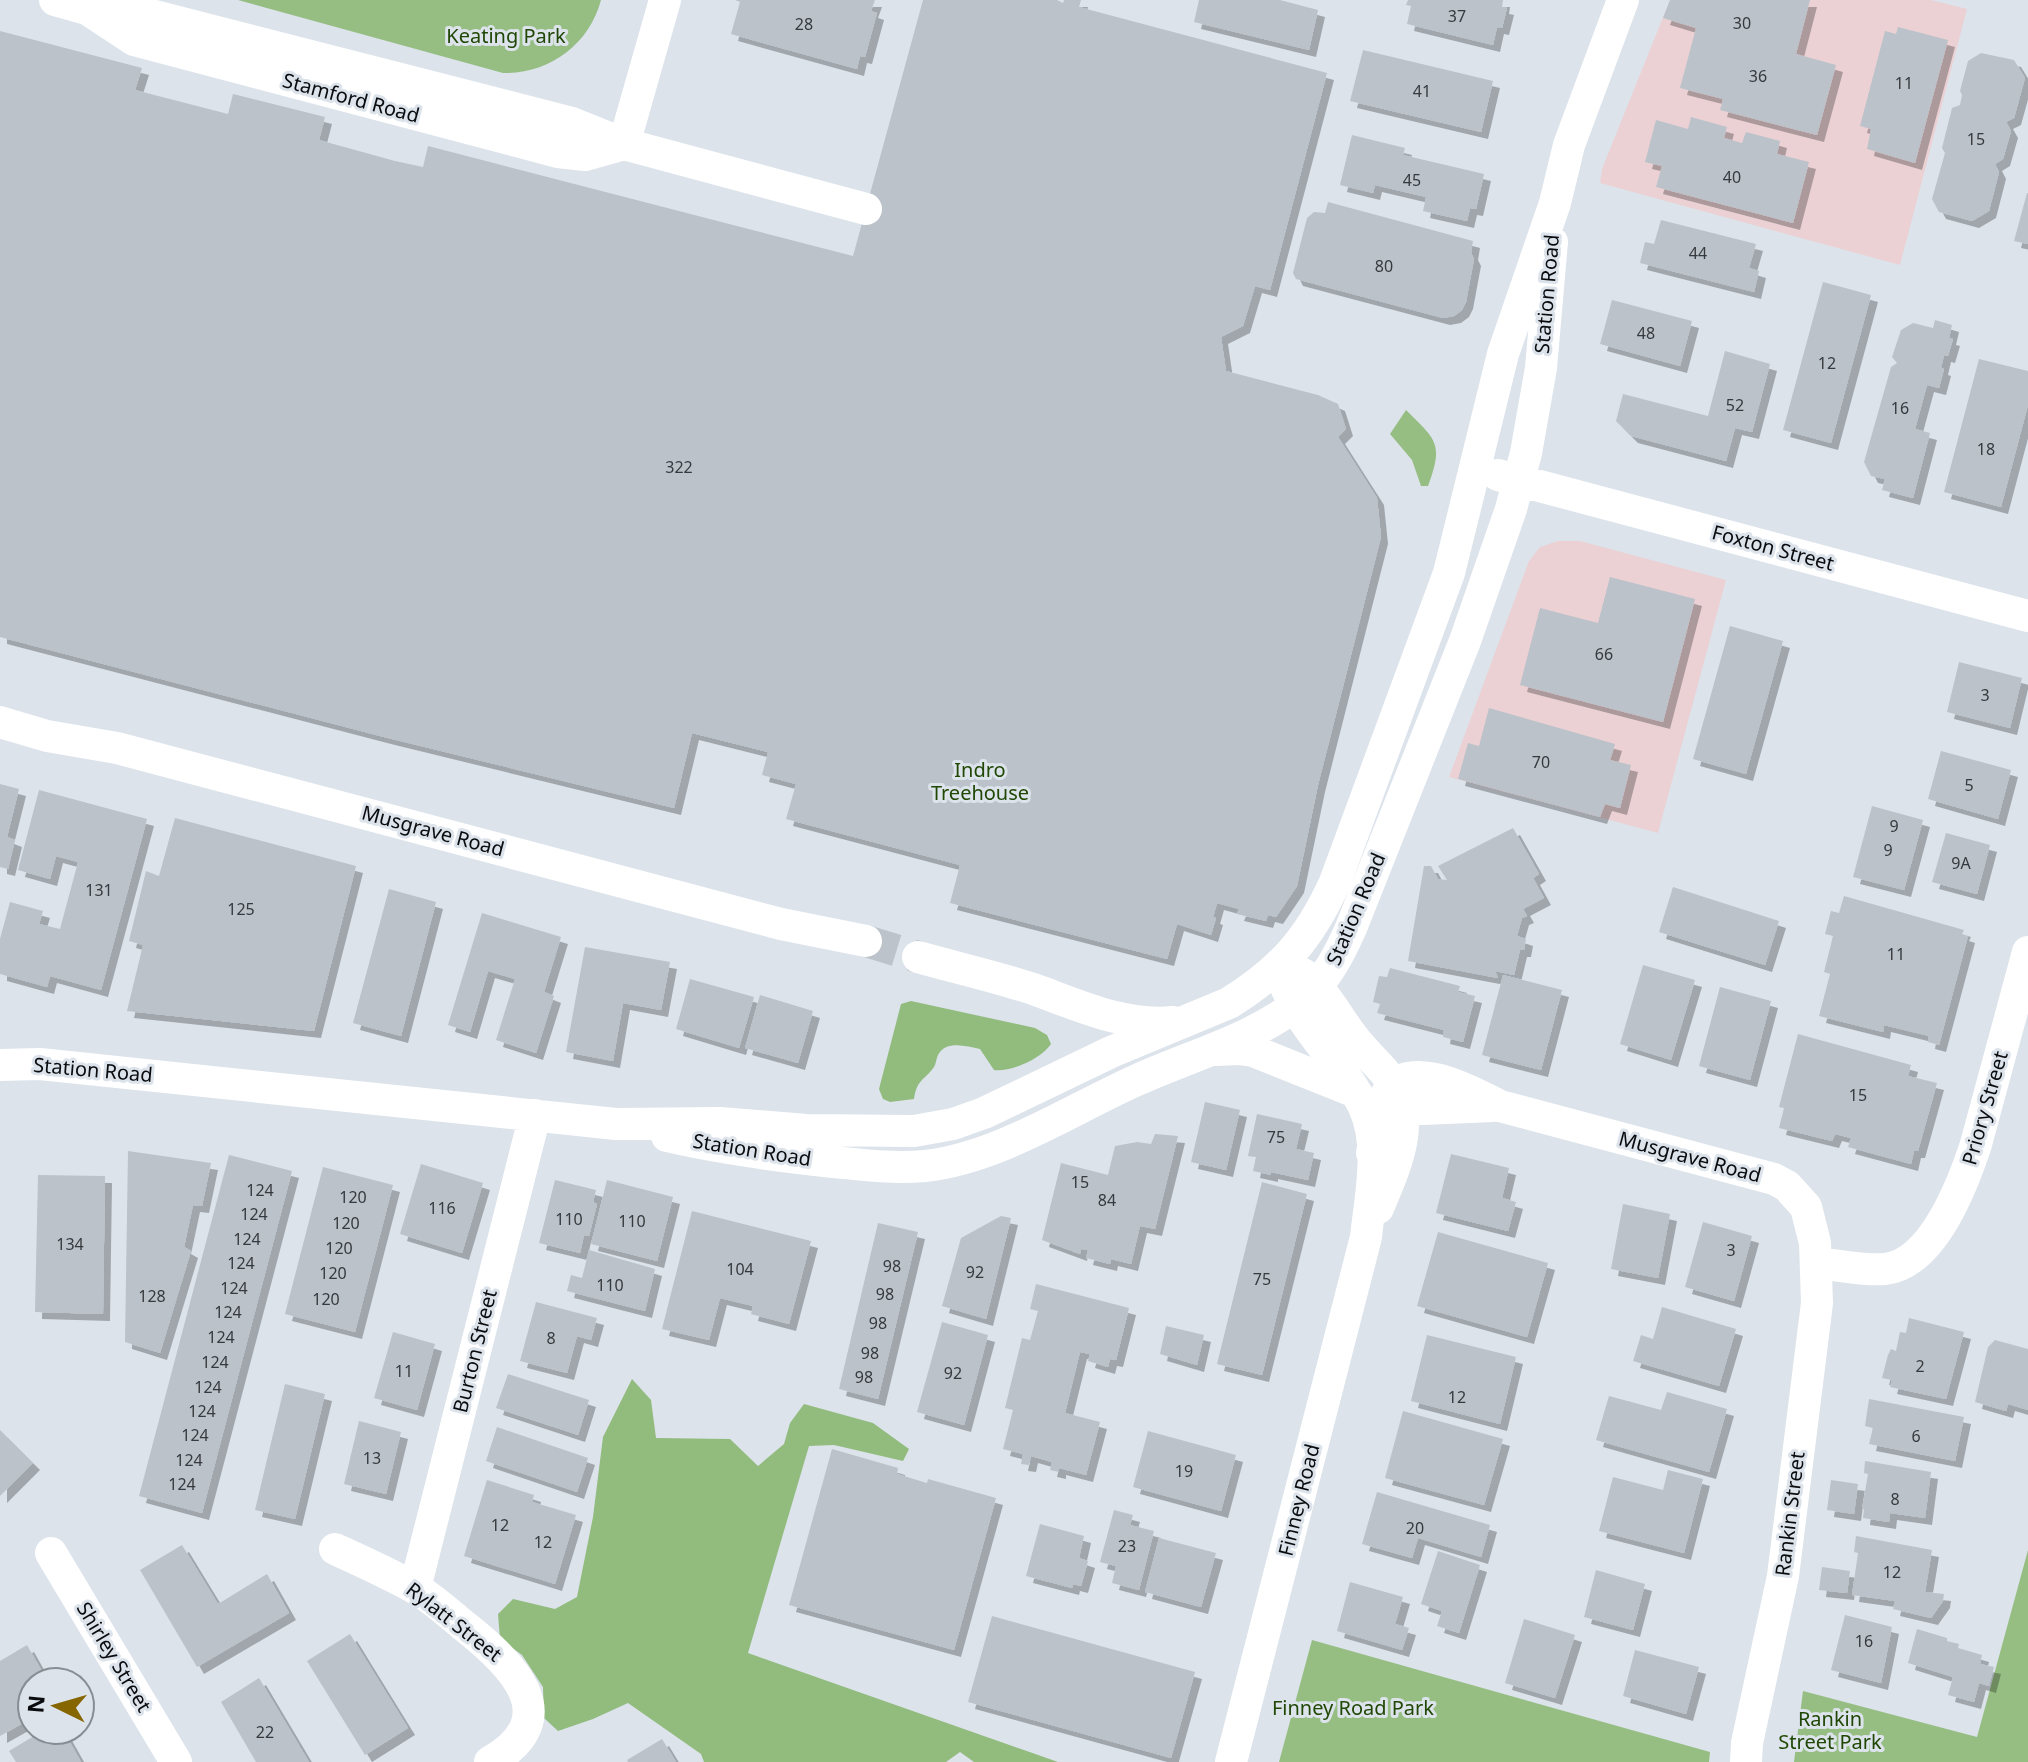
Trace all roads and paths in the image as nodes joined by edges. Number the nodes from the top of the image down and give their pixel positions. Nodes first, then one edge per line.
1 (55, 0) edge
2 (665, 0) edge
3 (1623, 0) edge
4 (624, 144) junction
5 (1555, 203) junction
6 (866, 209) dead end
7 (1498, 370) junction
8 (1538, 382) junction
9 (1475, 469) junction
10 (1519, 480) junction
11 (2028, 616) edge
12 (0, 699) edge
13 (0, 722) edge
14 (117, 748) junction
15 (866, 941) tunnel mouth
16 (2028, 952) edge
17 (918, 957) tunnel mouth
18 (1280, 966) junction
19 (1306, 996) junction
20 (1083, 1009) junction
21 (1186, 1020) junction
22 (1208, 1051) junction
23 (1111, 1052) junction
24 (0, 1065) edge
25 (1098, 1097) junction
26 (1377, 1097) junction
27 (535, 1115) junction
28 (616, 1124) junction
29 (1366, 1237) junction
30 (1817, 1263) junction
31 (335, 1549) dead end
32 (51, 1553) dead end
33 (415, 1588) junction
34 (176, 1762) edge
35 (490, 1762) edge
36 (1231, 1762) edge
37 (1746, 1762) edge

1 - 4 street, Stamford Road
2 - 4 street
3 - 5 street, Station Road
4 - 6 street
5 - 7 street, Station Road
5 - 8 street, Station Road
7 - 8 street
7 - 9 street, Station Road
8 - 10 street, Station Road
9 - 10 street, Foxton Street
9 - 18 street, Station Road
10 - 11 street, Foxton Street
10 - 19 street, Station Road
12 - 14 street
13 - 14 street, Musgrave Road
14 - 15 street, Musgrave Road
16 - 30 street, Priory Street
17 - 20 street
18 - 19 street
18 - 21 street, Station Road
19 - 22 street, Station Road
19 - 26 street
20 - 21 street
20 - 23 street
21 - 23 street, Station Road
22 - 25 street, Station Road
22 - 26 street
23 - 25 street
23 - 28 street, Station Road
24 - 27 street, Station Road
25 - 28 street, Station Road
26 - 29 street, Finney Road
26 - 29 street, Finney Road
26 - 30 street, Musgrave Road
27 - 28 street, Station Road
27 - 33 street, Burton Street
29 - 36 street, Finney Road
30 - 37 street, Rankin Street
31 - 33 street, Rylatt Street
32 - 34 street, Shirley Street
33 - 35 street, Rylatt Street

